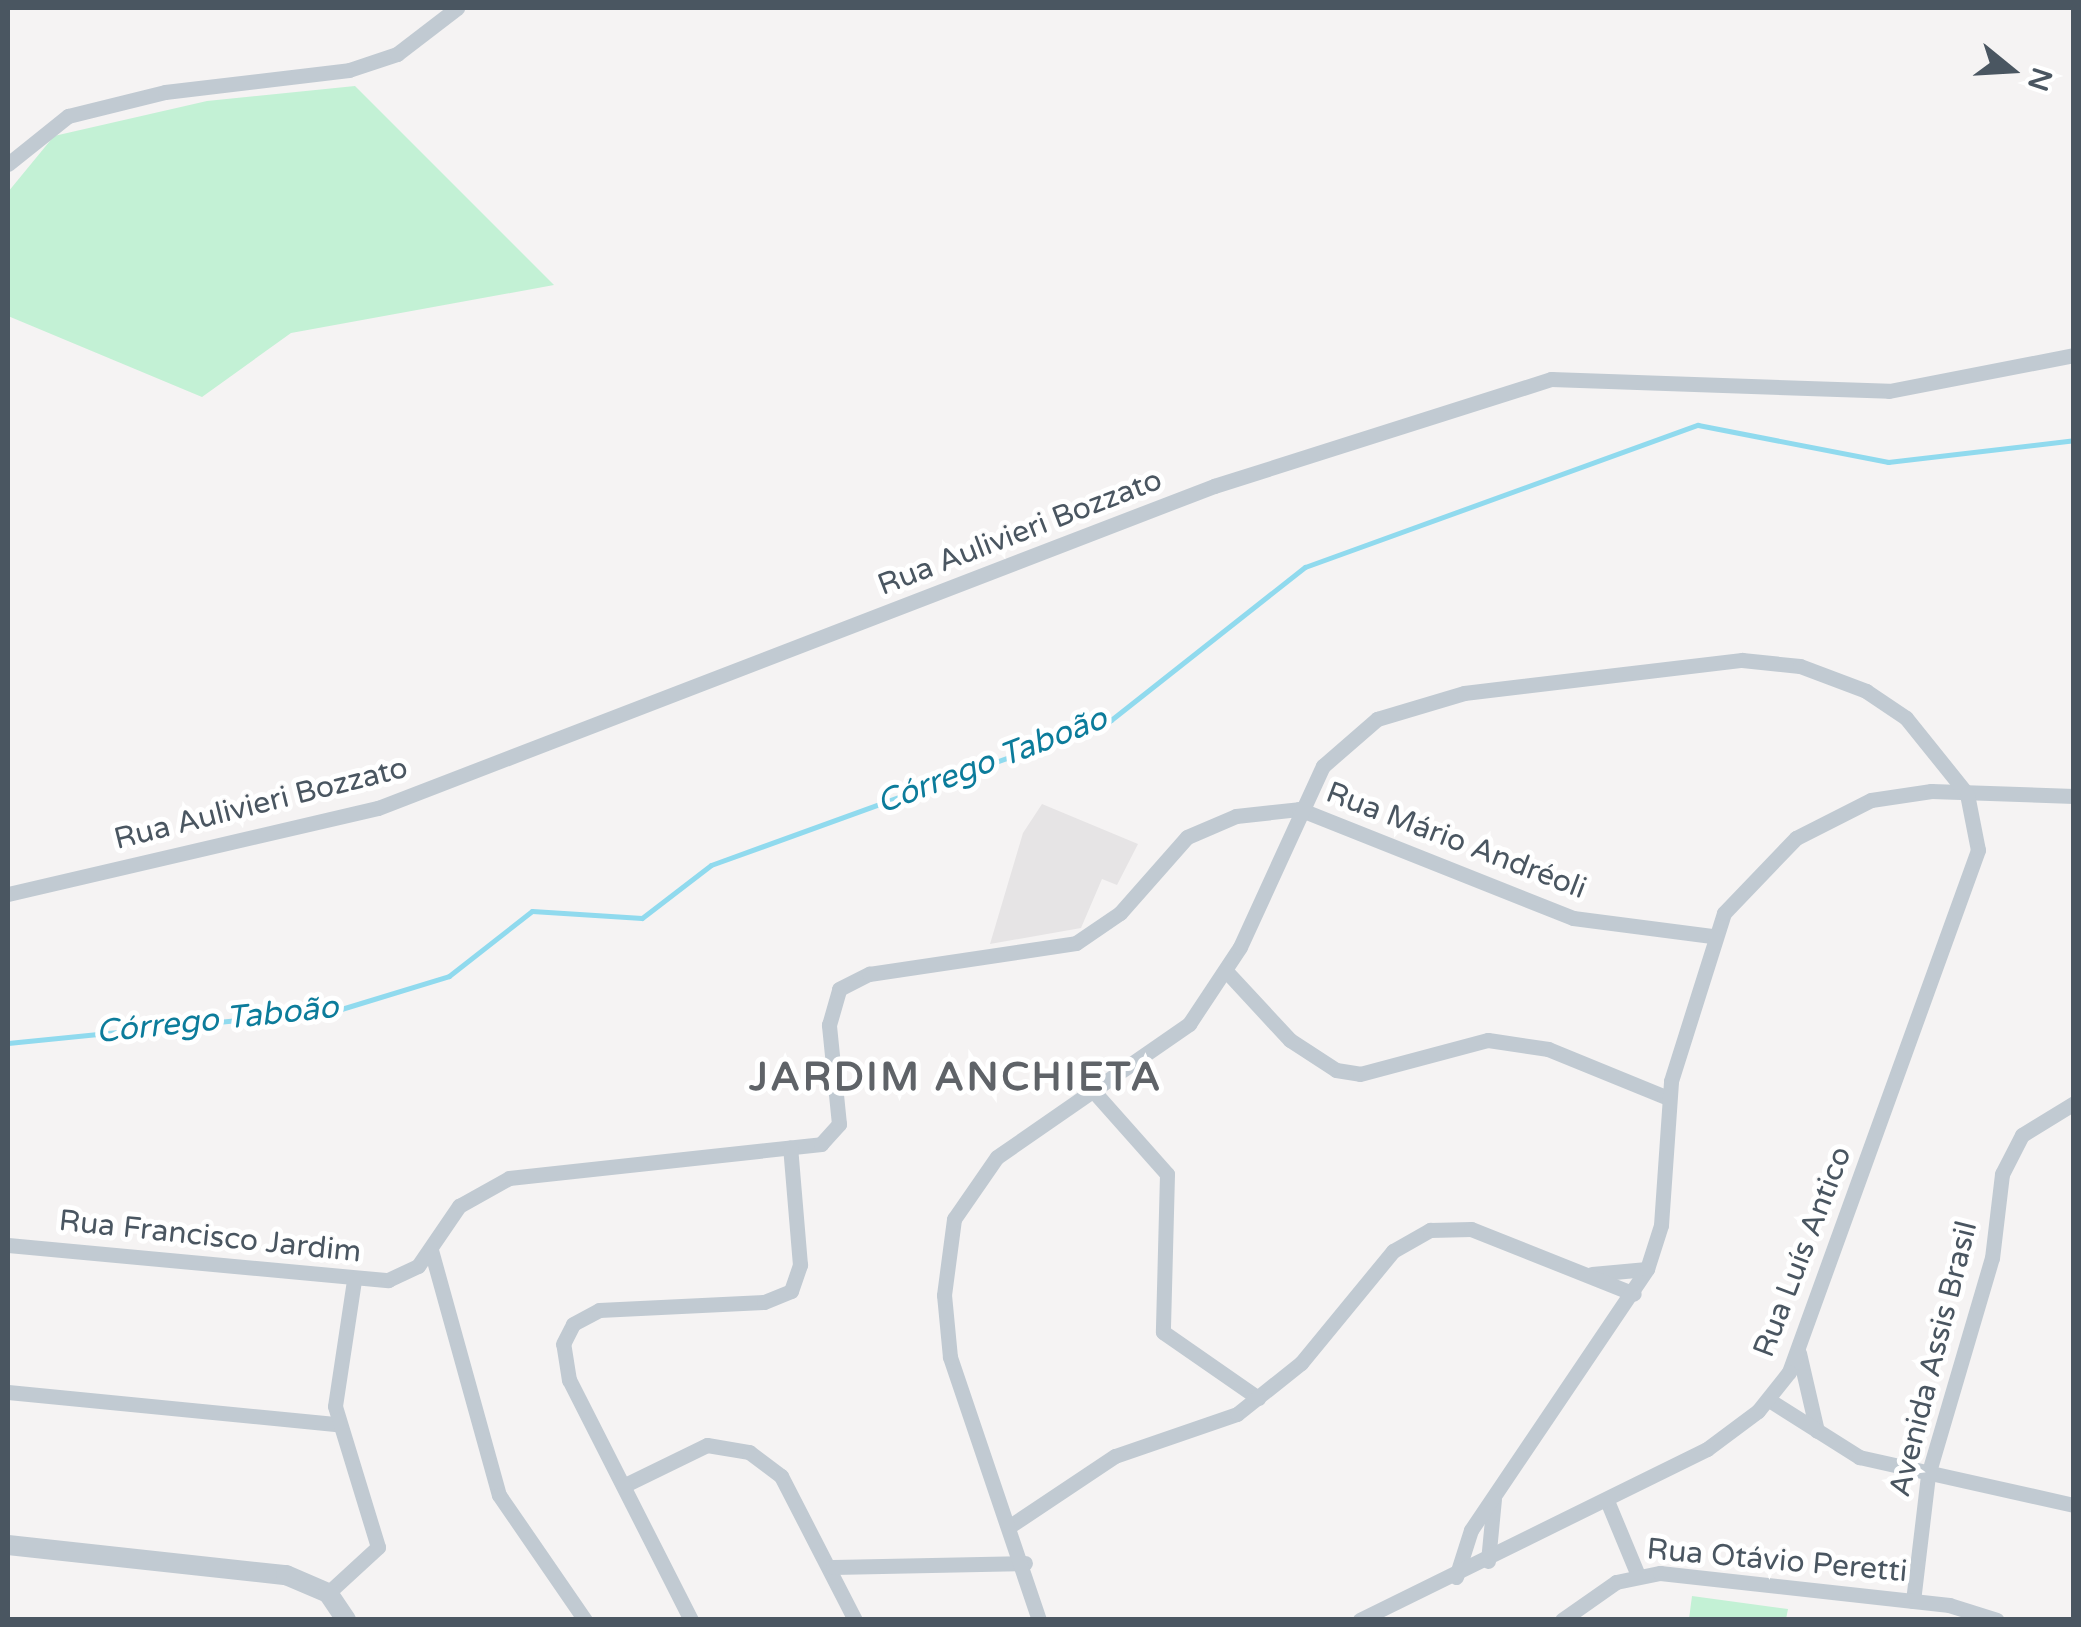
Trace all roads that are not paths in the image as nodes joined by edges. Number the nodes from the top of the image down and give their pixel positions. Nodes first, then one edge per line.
1 (457, 8) edge
2 (8, 164) edge
3 (2074, 355) edge
4 (1967, 794) junction
5 (2074, 796) edge
6 (1298, 809) junction
7 (8, 894) edge
8 (1712, 936) junction
9 (1226, 971) junction
10 (1096, 1094) junction
11 (1668, 1098) junction
12 (2074, 1103) edge
13 (790, 1147) junction
14 (8, 1245) edge
15 (431, 1250) junction
16 (1647, 1269) junction
17 (1588, 1275) junction
18 (354, 1280) junction
19 (1634, 1294) junction
20 (1800, 1352) junction
21 (8, 1392) edge
22 (1258, 1398) junction
23 (1770, 1400) junction
24 (337, 1424) junction
25 (1817, 1431) junction
26 (1928, 1475) junction
27 (627, 1484) junction
28 (1494, 1495) junction
29 (1608, 1503) junction
30 (2074, 1505) edge
31 (1010, 1526) junction
32 (8, 1545) edge
33 (1025, 1562) junction
34 (1488, 1562) junction
35 (833, 1567) junction
36 (1636, 1573) junction
37 (1456, 1577) junction
38 (328, 1593) junction
39 (1912, 1601) junction
40 (346, 1620) edge
41 (584, 1620) edge
42 (691, 1620) edge
43 (855, 1620) edge
44 (1039, 1620) edge
45 (1360, 1620) edge
46 (1562, 1620) edge
47 (1997, 1620) edge

1 - 2 street
3 - 7 street, Rua Aulivieri Bozzato
4 - 5 street
4 - 6 street
4 - 8 street
4 - 20 street, Rua Luís Antico
6 - 8 street, Rua Mário Andréoli
6 - 9 street
6 - 13 street, Rua Francisco Jardim
8 - 11 street
9 - 10 street
9 - 11 street
10 - 22 street
10 - 31 street
11 - 16 street
12 - 26 street, Avenida Assis Brasil
13 - 15 street, Rua Francisco Jardim
13 - 27 street
14 - 18 street, Rua Francisco Jardim
15 - 18 street, Rua Francisco Jardim
15 - 41 street
16 - 17 street
16 - 19 street
17 - 19 street
17 - 22 street
18 - 24 street
19 - 28 street
20 - 23 street, Rua Luís Antico
20 - 25 street
21 - 24 street
22 - 31 street
23 - 25 street
23 - 29 street, Rua Luís Antico
24 - 38 street
25 - 26 street
26 - 30 street
26 - 39 street, Avenida Assis Brasil
27 - 35 street
27 - 42 street
28 - 34 street
28 - 37 street
29 - 34 street, Rua Luís Antico
29 - 36 street
31 - 33 street
32 - 38 street
33 - 35 street
33 - 44 street
34 - 37 street, Rua Luís Antico
35 - 43 street
36 - 39 street, Rua Otávio Peretti
36 - 46 street, Rua Otávio Peretti
37 - 45 street, Rua Luís Antico
38 - 40 street
39 - 47 street, Rua Otávio Peretti

